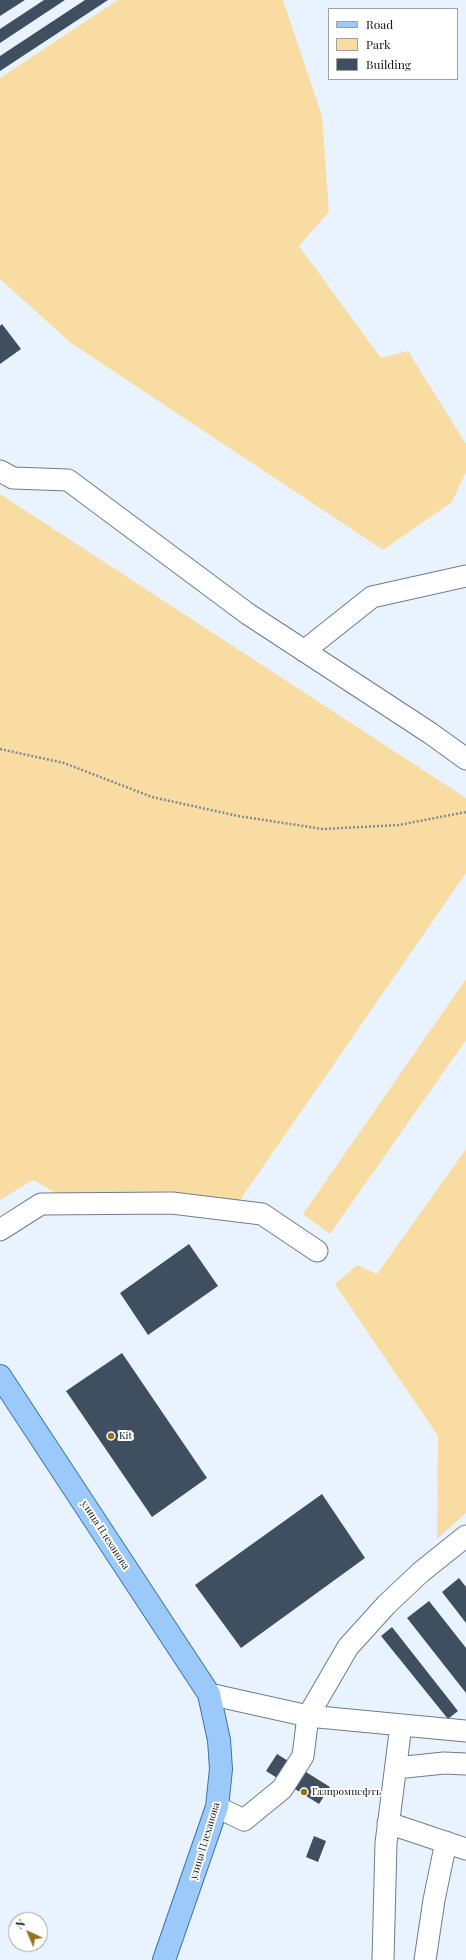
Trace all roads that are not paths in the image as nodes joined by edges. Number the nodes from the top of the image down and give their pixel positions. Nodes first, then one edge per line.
1 (0, 471) edge
2 (466, 576) edge
3 (304, 651) junction
4 (466, 759) edge
5 (0, 1230) edge
6 (316, 1251) dead end
7 (0, 1376) edge
8 (466, 1536) edge
9 (209, 1694) junction
10 (308, 1716) junction
11 (402, 1725) junction
12 (466, 1731) edge
13 (466, 1764) edge
14 (396, 1768) junction
15 (217, 1807) junction
16 (388, 1823) junction
17 (446, 1842) junction
18 (466, 1849) edge
19 (164, 1960) edge
20 (383, 1960) edge
21 (425, 1960) edge

1 - 3 street
2 - 3 street
3 - 4 street
5 - 6 street
7 - 9 main road, улица Плеханова
8 - 10 street
9 - 10 street
9 - 15 main road, улица Плеханова
10 - 11 street
10 - 15 street
11 - 12 street
11 - 14 street
13 - 14 street
14 - 16 street
15 - 19 main road, улица Плеханова
16 - 17 street
16 - 20 street
17 - 18 street
17 - 21 street

